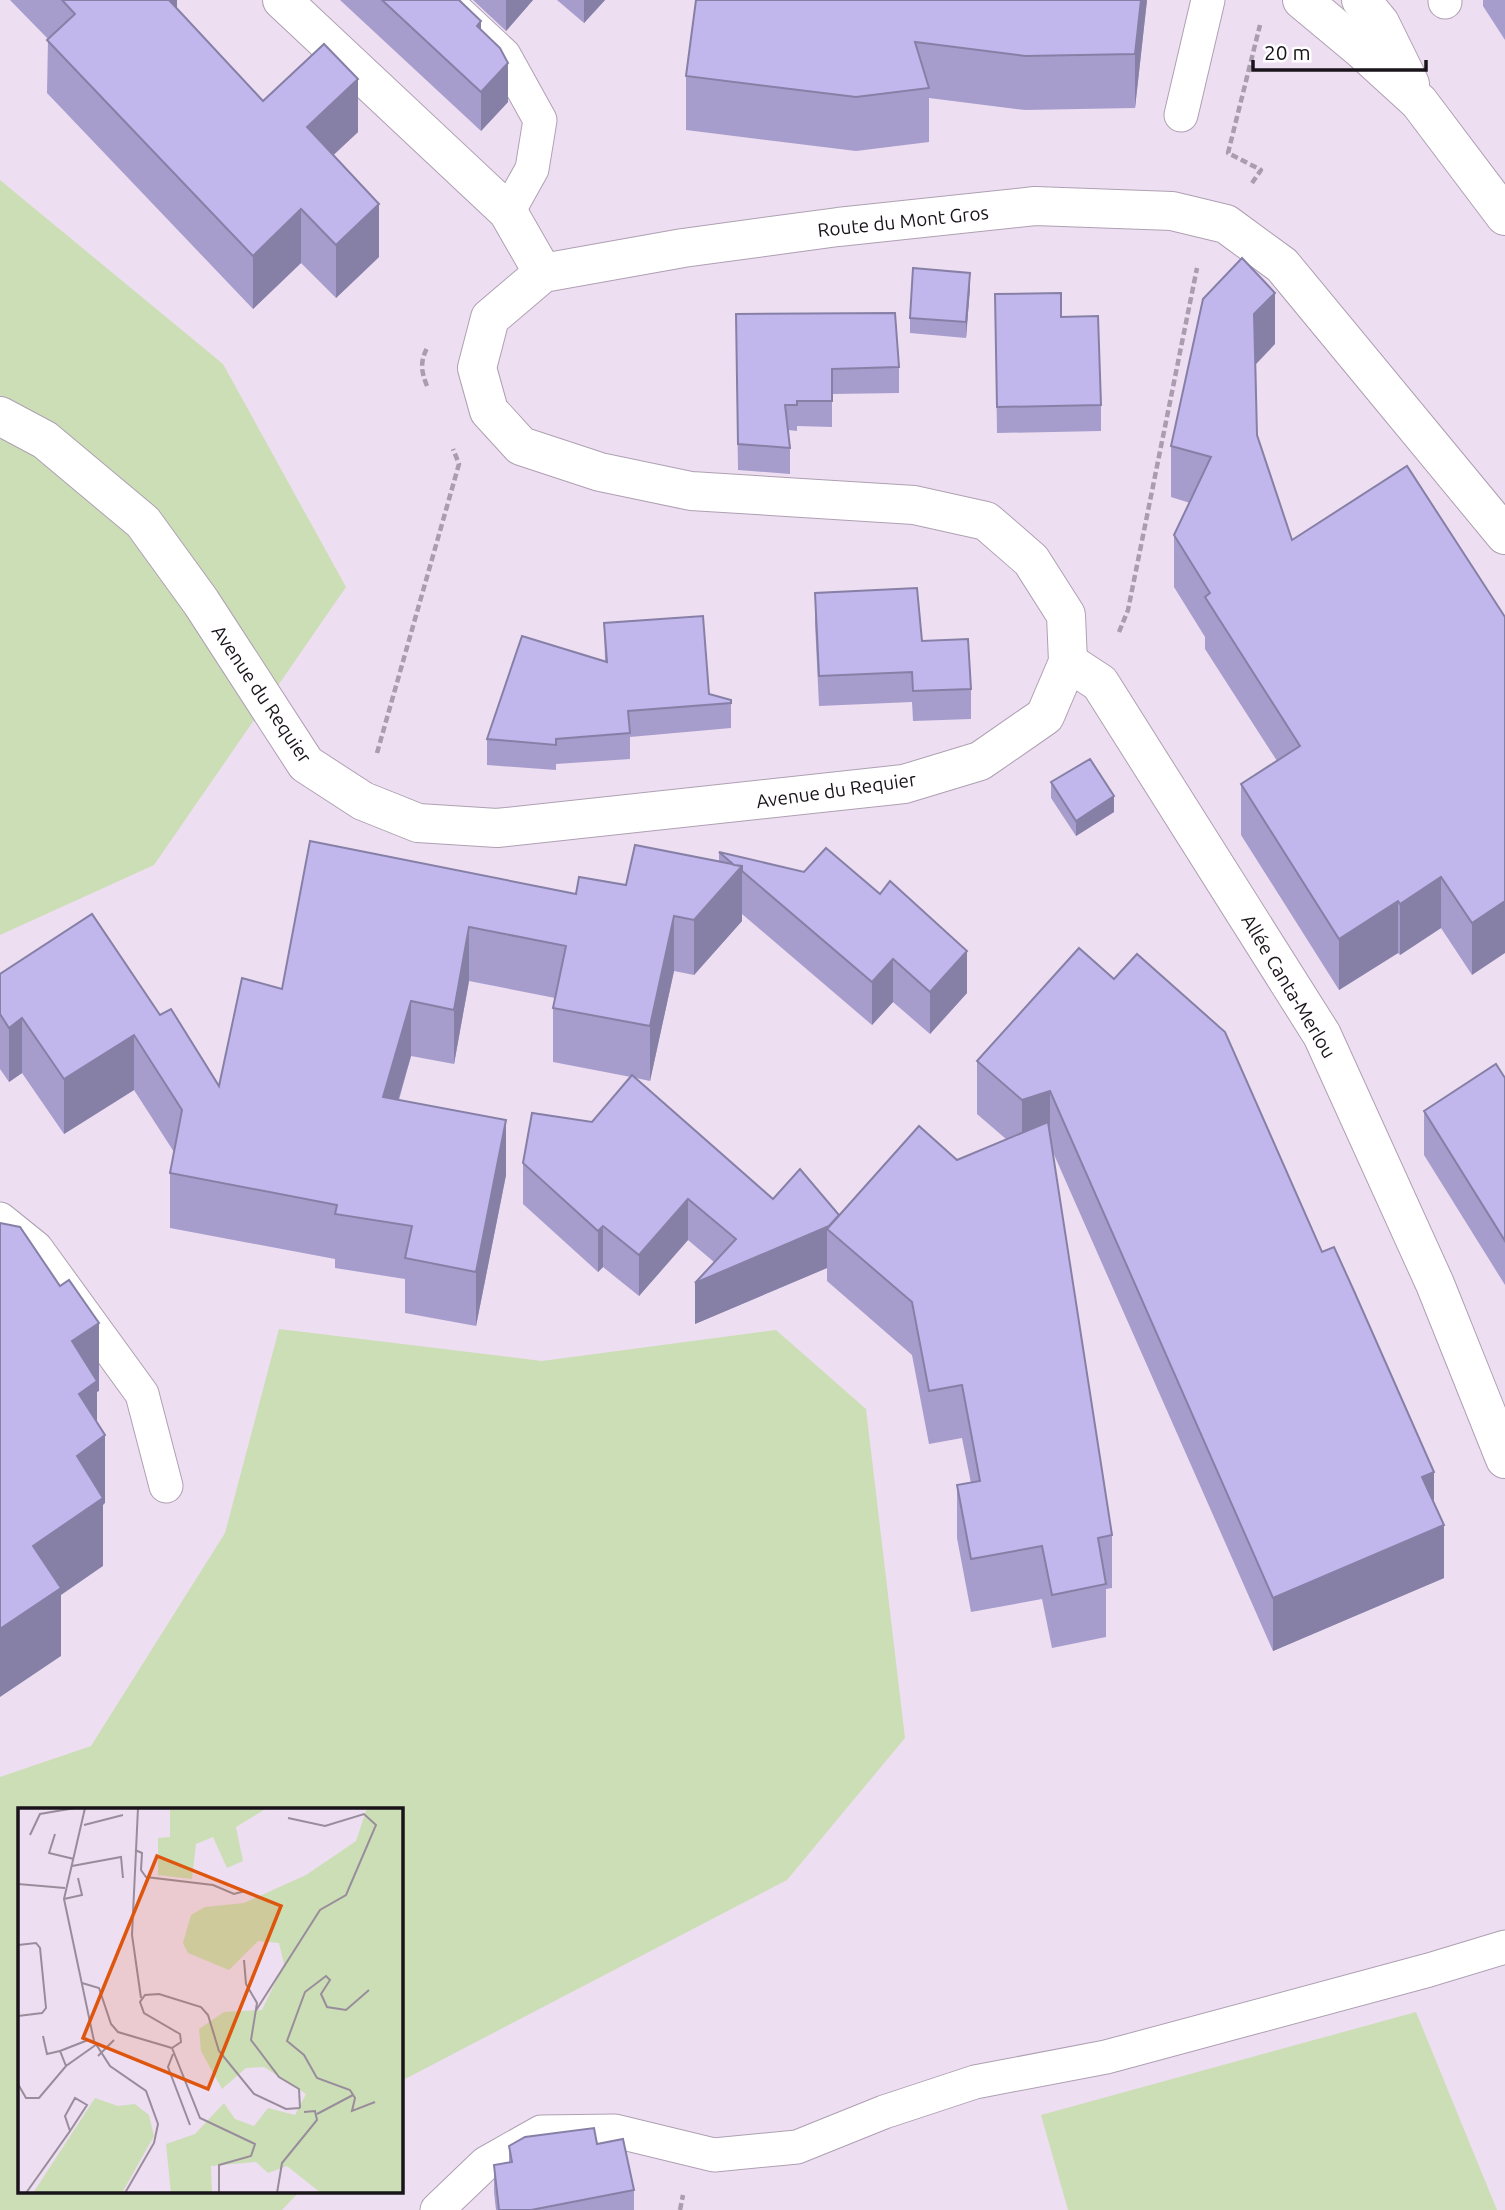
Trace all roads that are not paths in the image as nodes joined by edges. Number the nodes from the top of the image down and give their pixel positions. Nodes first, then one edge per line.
1 (282, 0) edge
2 (444, 0) edge
3 (1208, 0) edge
4 (1302, 0) edge
5 (1361, 0) edge
6 (1335, 15) edge
7 (1419, 102) junction
8 (1181, 115) dead end
9 (508, 212) junction
10 (1505, 216) edge
11 (543, 274) junction
12 (0, 416) edge
13 (1505, 535) edge
14 (1068, 662) junction
15 (0, 1219) edge
16 (1505, 1460) edge
17 (166, 1486) dead end
18 (1505, 1947) edge
19 (437, 2210) edge

1 - 9 street
2 - 9 lane
3 - 8 lane
4 - 6 street
5 - 7 street
6 - 7 street
7 - 10 street
9 - 11 street
11 - 13 street, Route du Mont Gros
11 - 14 street, Avenue du Requier
12 - 14 street, Avenue du Requier
14 - 16 street, Allée Canta-Merlou
15 - 17 lane
18 - 19 lane

